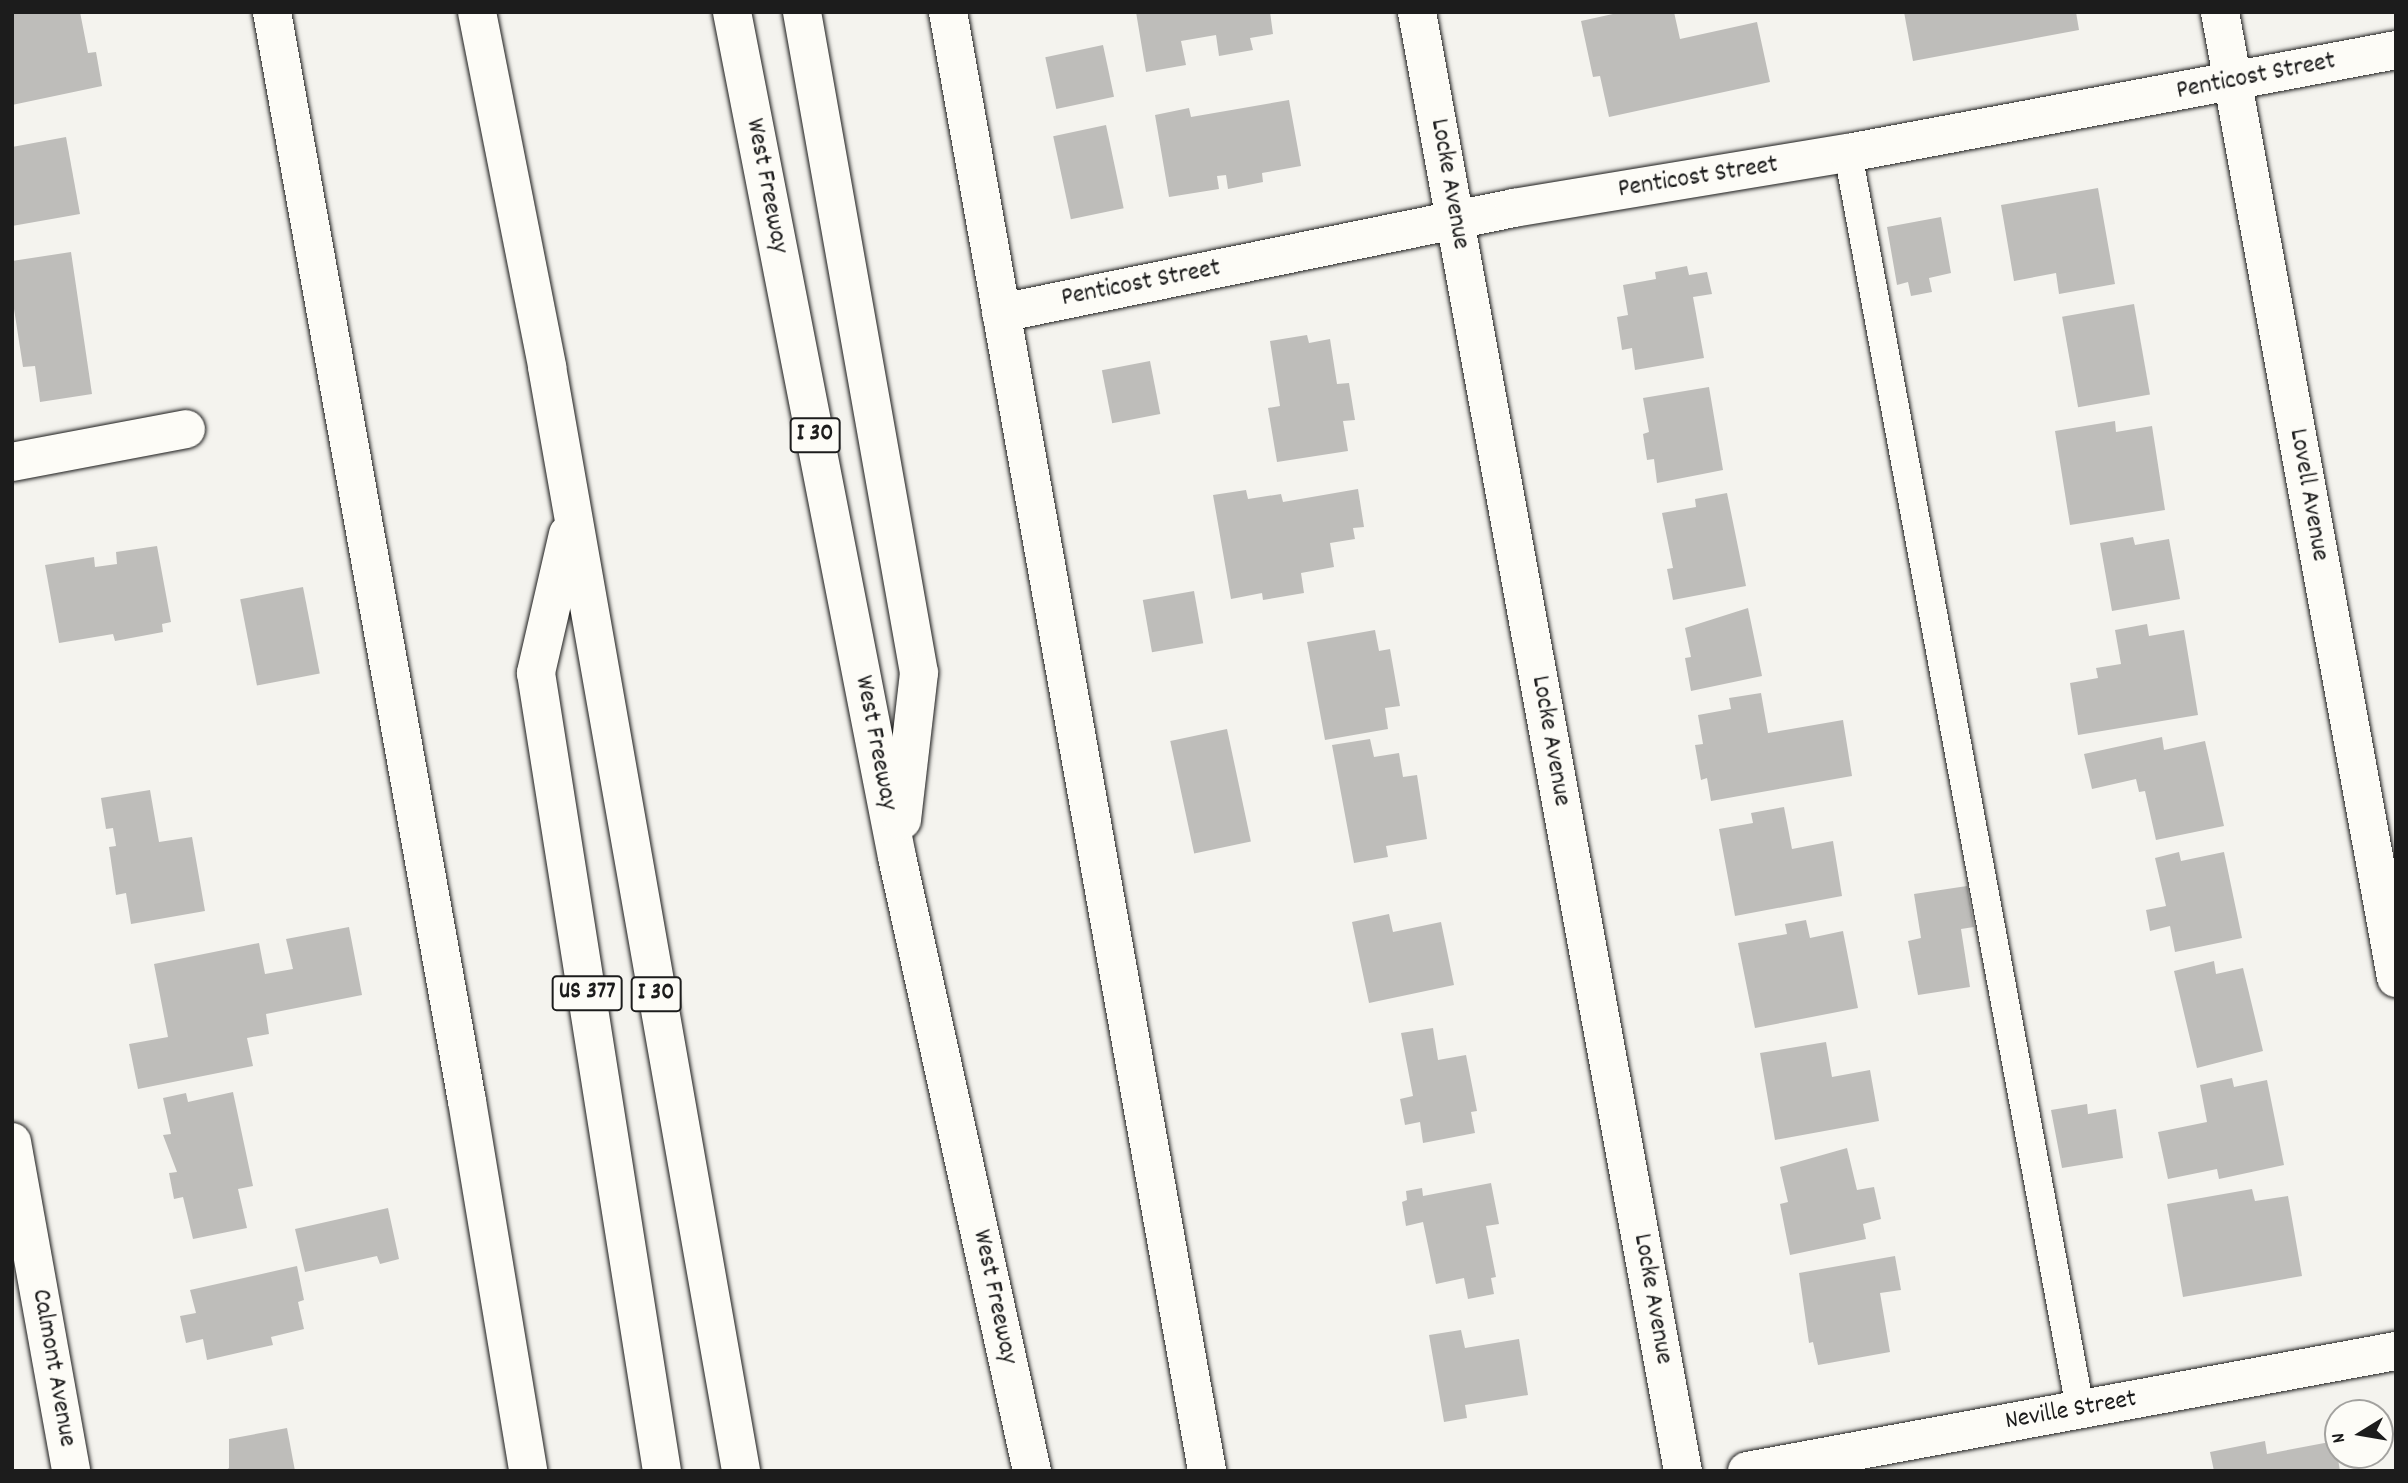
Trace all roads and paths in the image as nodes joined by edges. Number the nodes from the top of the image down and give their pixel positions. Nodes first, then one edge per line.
1 (272, 12) edge
2 (477, 12) edge
3 (732, 12) edge
4 (802, 12) edge
5 (948, 12) edge
6 (1417, 12) edge
7 (2220, 12) edge
8 (2396, 50) edge
9 (2233, 81) junction
10 (1848, 153) junction
11 (1455, 221) junction
12 (1001, 313) junction
13 (186, 429) dead end
14 (12, 462) edge
15 (571, 518) junction
16 (897, 857) junction
17 (2396, 978) edge
18 (12, 1142) edge
19 (2396, 1351) edge
20 (2080, 1409) junction
21 (71, 1471) edge
22 (528, 1471) edge
23 (662, 1471) edge
24 (741, 1471) edge
25 (1032, 1471) edge
26 (1207, 1471) edge
27 (1683, 1471) edge
28 (1746, 1471) edge

1 - 22 main road
2 - 15 main road, I 30
3 - 16 main road, West Freeway / I 30
4 - 16 main road
5 - 12 main road
6 - 11 main road, Locke Avenue
7 - 9 main road, Lovell Avenue
8 - 9 main road, Penticost Street
9 - 10 main road, Penticost Street
9 - 17 main road, Lovell Avenue
10 - 11 main road, Penticost Street
10 - 20 lane
11 - 12 main road, Penticost Street
11 - 27 main road, Locke Avenue
12 - 26 main road
13 - 14 main road
15 - 23 main road, US 377
15 - 24 main road, I 30
16 - 25 main road, West Freeway / I 30
18 - 21 main road, Calmont Avenue
19 - 20 main road, Neville Street
20 - 28 main road, Neville Street

